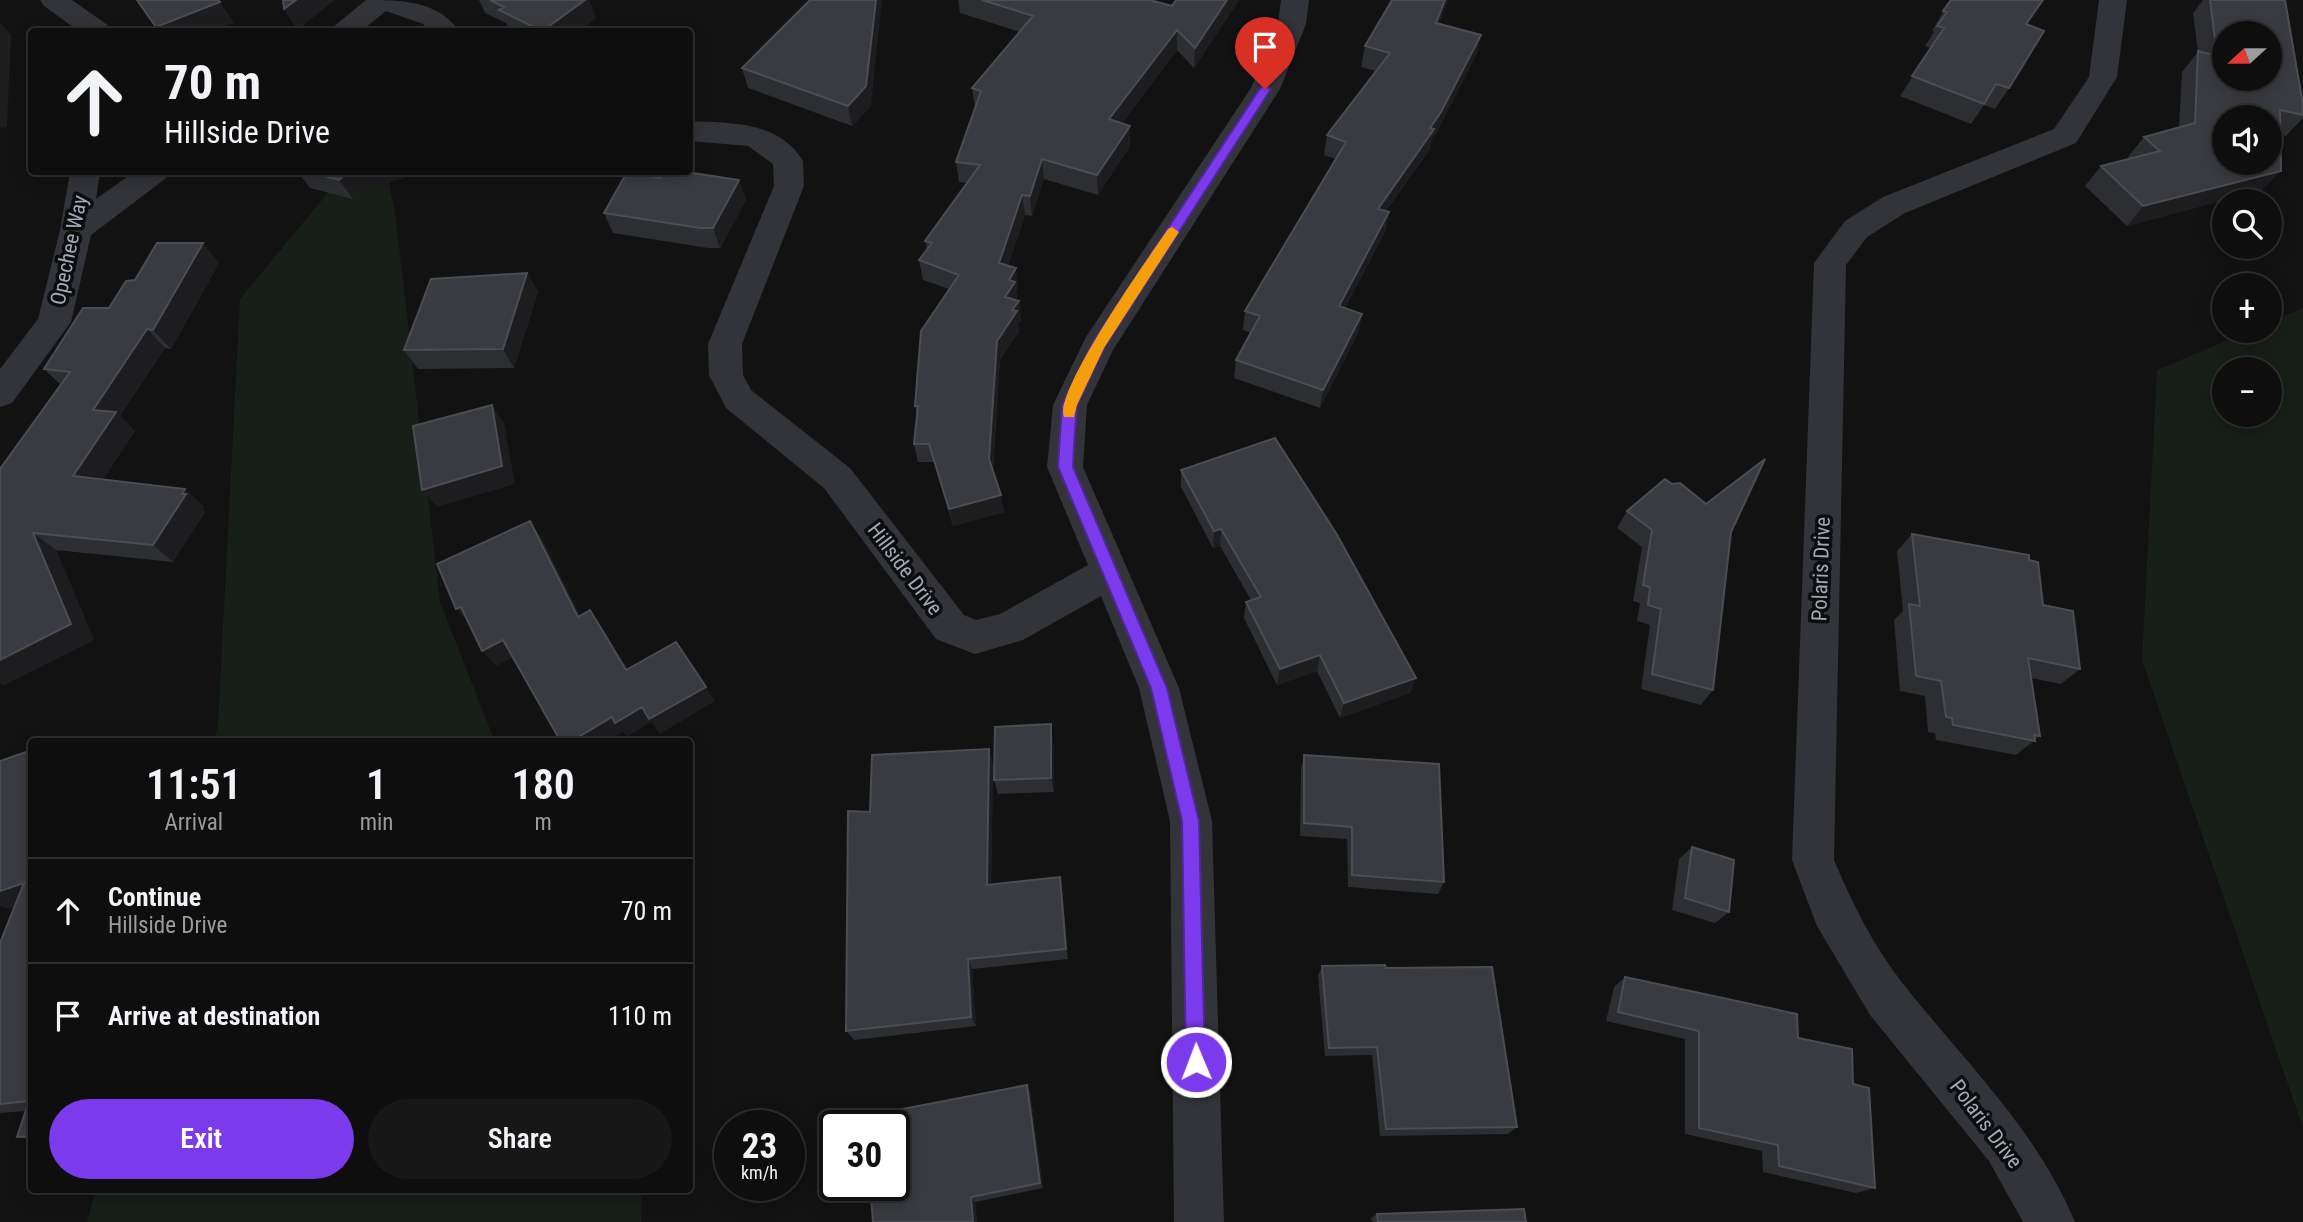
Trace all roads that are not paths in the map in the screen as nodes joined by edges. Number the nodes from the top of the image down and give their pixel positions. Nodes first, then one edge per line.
1 (54, 0) edge
2 (383, 0) edge
3 (1295, 0) edge
4 (2113, 0) edge
5 (93, 28) edge
6 (346, 28) edge
7 (442, 28) edge
8 (693, 131) edge
9 (85, 175) edge
10 (150, 175) edge
11 (76, 230) junction
12 (0, 394) edge
13 (1110, 572) junction
14 (1199, 1222) edge
15 (2050, 1222) edge

1 - 5 street
2 - 6 street
2 - 7 street
3 - 13 street
4 - 15 street, Polaris Drive
8 - 13 street, Hillside Drive
9 - 11 street, Opechee Way
10 - 11 street
11 - 12 street, Opechee Way
13 - 14 street

